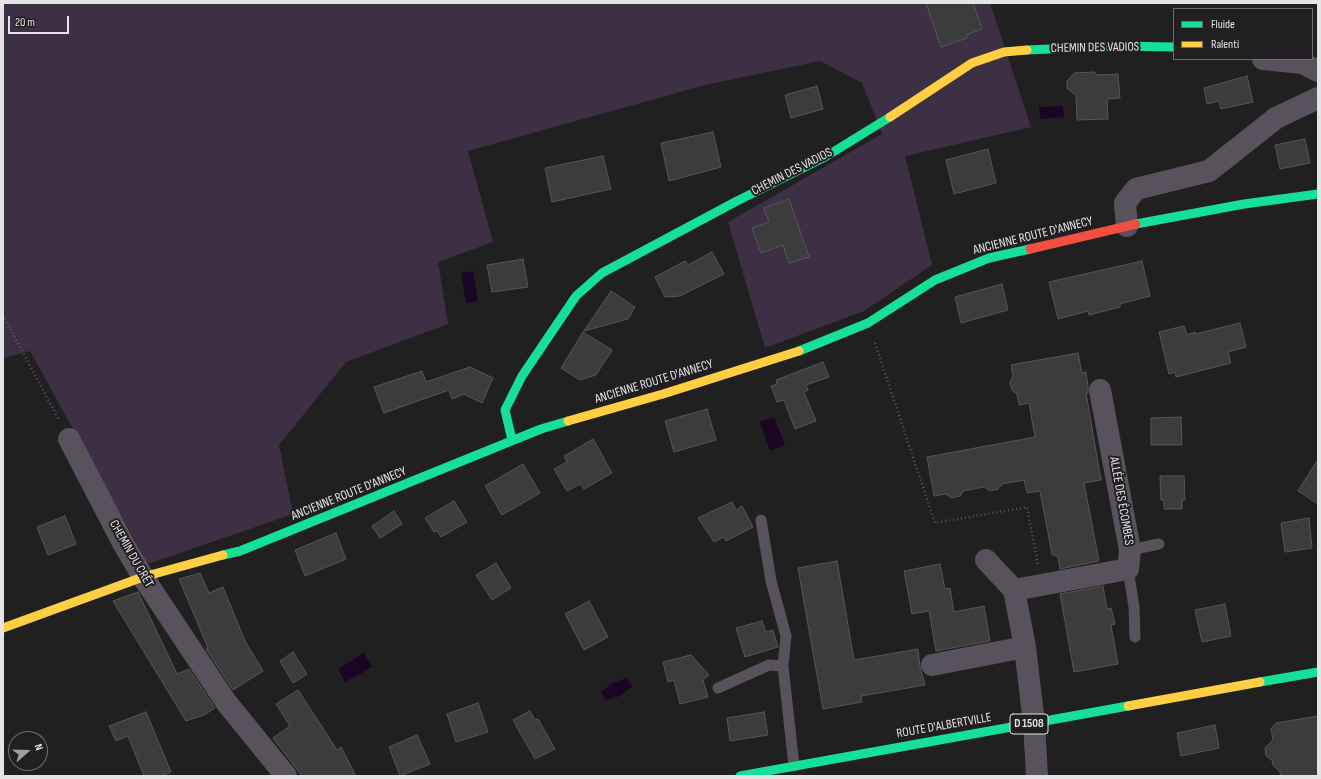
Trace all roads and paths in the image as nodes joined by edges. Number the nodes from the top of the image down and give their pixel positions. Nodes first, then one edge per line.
1 (1173, 47) edge
2 (1273, 60) edge
3 (1318, 71) edge
4 (1318, 98) edge
5 (1318, 194) edge
6 (1127, 226) junction
7 (3, 316) edge
8 (868, 323) junction
9 (1100, 390) dead end
10 (69, 439) joint
11 (512, 440) junction
12 (761, 520) dead end
13 (1159, 544) dead end
14 (1129, 559) junction
15 (986, 560) dead end
16 (143, 577) junction
17 (1041, 585) junction
18 (1014, 590) junction
19 (3, 628) edge
20 (1135, 637) dead end
21 (1025, 647) junction
22 (932, 665) dead end
23 (783, 666) junction
24 (1318, 672) edge
25 (718, 688) dead end
26 (1034, 723) junction
27 (794, 766) junction
28 (286, 776) edge
29 (740, 776) edge
30 (1037, 776) edge

1 - 11 street, CHEMIN DES VADIOS
2 - 3 street
4 - 6 street
5 - 6 street, ANCIENNE ROUTE D'ANNECY
6 - 8 street, ANCIENNE ROUTE D'ANNECY
7 - 10 path
8 - 11 street, ANCIENNE ROUTE D'ANNECY
8 - 17 path
9 - 14 street, ALLÉE DES ÉCOMBES
10 - 16 street, CHEMIN DU CRÊT
11 - 16 street, ANCIENNE ROUTE D'ANNECY
12 - 23 lane
13 - 14 lane
14 - 17 street
14 - 20 lane
15 - 18 street
16 - 19 street, ANCIENNE ROUTE D'ANNECY
16 - 28 street, CHEMIN DU CRÊT
17 - 18 street
18 - 21 street
21 - 22 street
21 - 26 street
23 - 25 lane
23 - 27 lane
24 - 26 street, ROUTE D'ALBERTVILLE / D 1508
26 - 27 street, ROUTE D'ALBERTVILLE / D 1508
26 - 30 street
27 - 29 street, ROUTE D'ALBERTVILLE / D 1508

